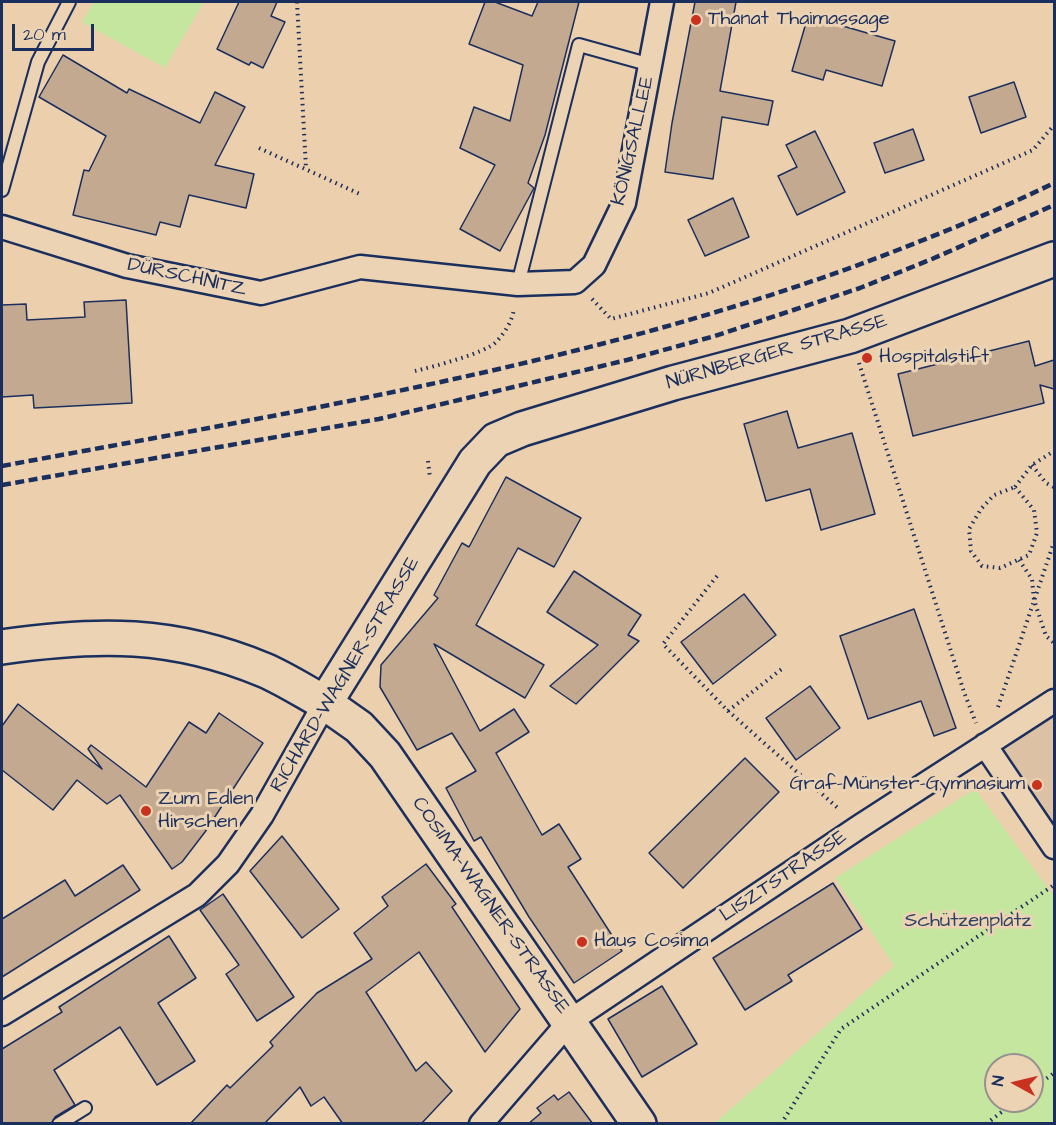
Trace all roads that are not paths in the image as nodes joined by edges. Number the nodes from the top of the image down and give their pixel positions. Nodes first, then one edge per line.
1 (69, 2) edge
2 (662, 2) edge
3 (651, 64) junction
4 (2, 190) edge
5 (2, 227) edge
6 (1054, 259) edge
7 (518, 284) junction
8 (496, 440) joint
9 (2, 646) edge
10 (325, 703) junction
11 (1052, 709) edge
12 (985, 745) junction
13 (1054, 847) edge
14 (2, 1014) edge
15 (570, 1021) junction
16 (85, 1108) dead end
17 (59, 1124) edge
18 (481, 1124) edge
19 (639, 1124) edge

1 - 4 lane
2 - 3 street, KÖNIGSALLEE
3 - 7 street, KÖNIGSALLEE
3 - 7 lane
5 - 7 street, DÜRSCHNITZ
6 - 8 main road, NÜRNBERGER STRASSE
8 - 10 main road, RICHARD-WAGNER-STRASSE
9 - 10 main road, COSIMA-WAGNER-STRASSE
10 - 14 street, RICHARD-WAGNER-STRASSE
10 - 15 main road, COSIMA-WAGNER-STRASSE
11 - 12 street, LISZTSTRASSE
12 - 13 street
12 - 15 street, LISZTSTRASSE
15 - 18 street, LISZTSTRASSE
15 - 19 main road, COSIMA-WAGNER-STRASSE
16 - 17 lane

